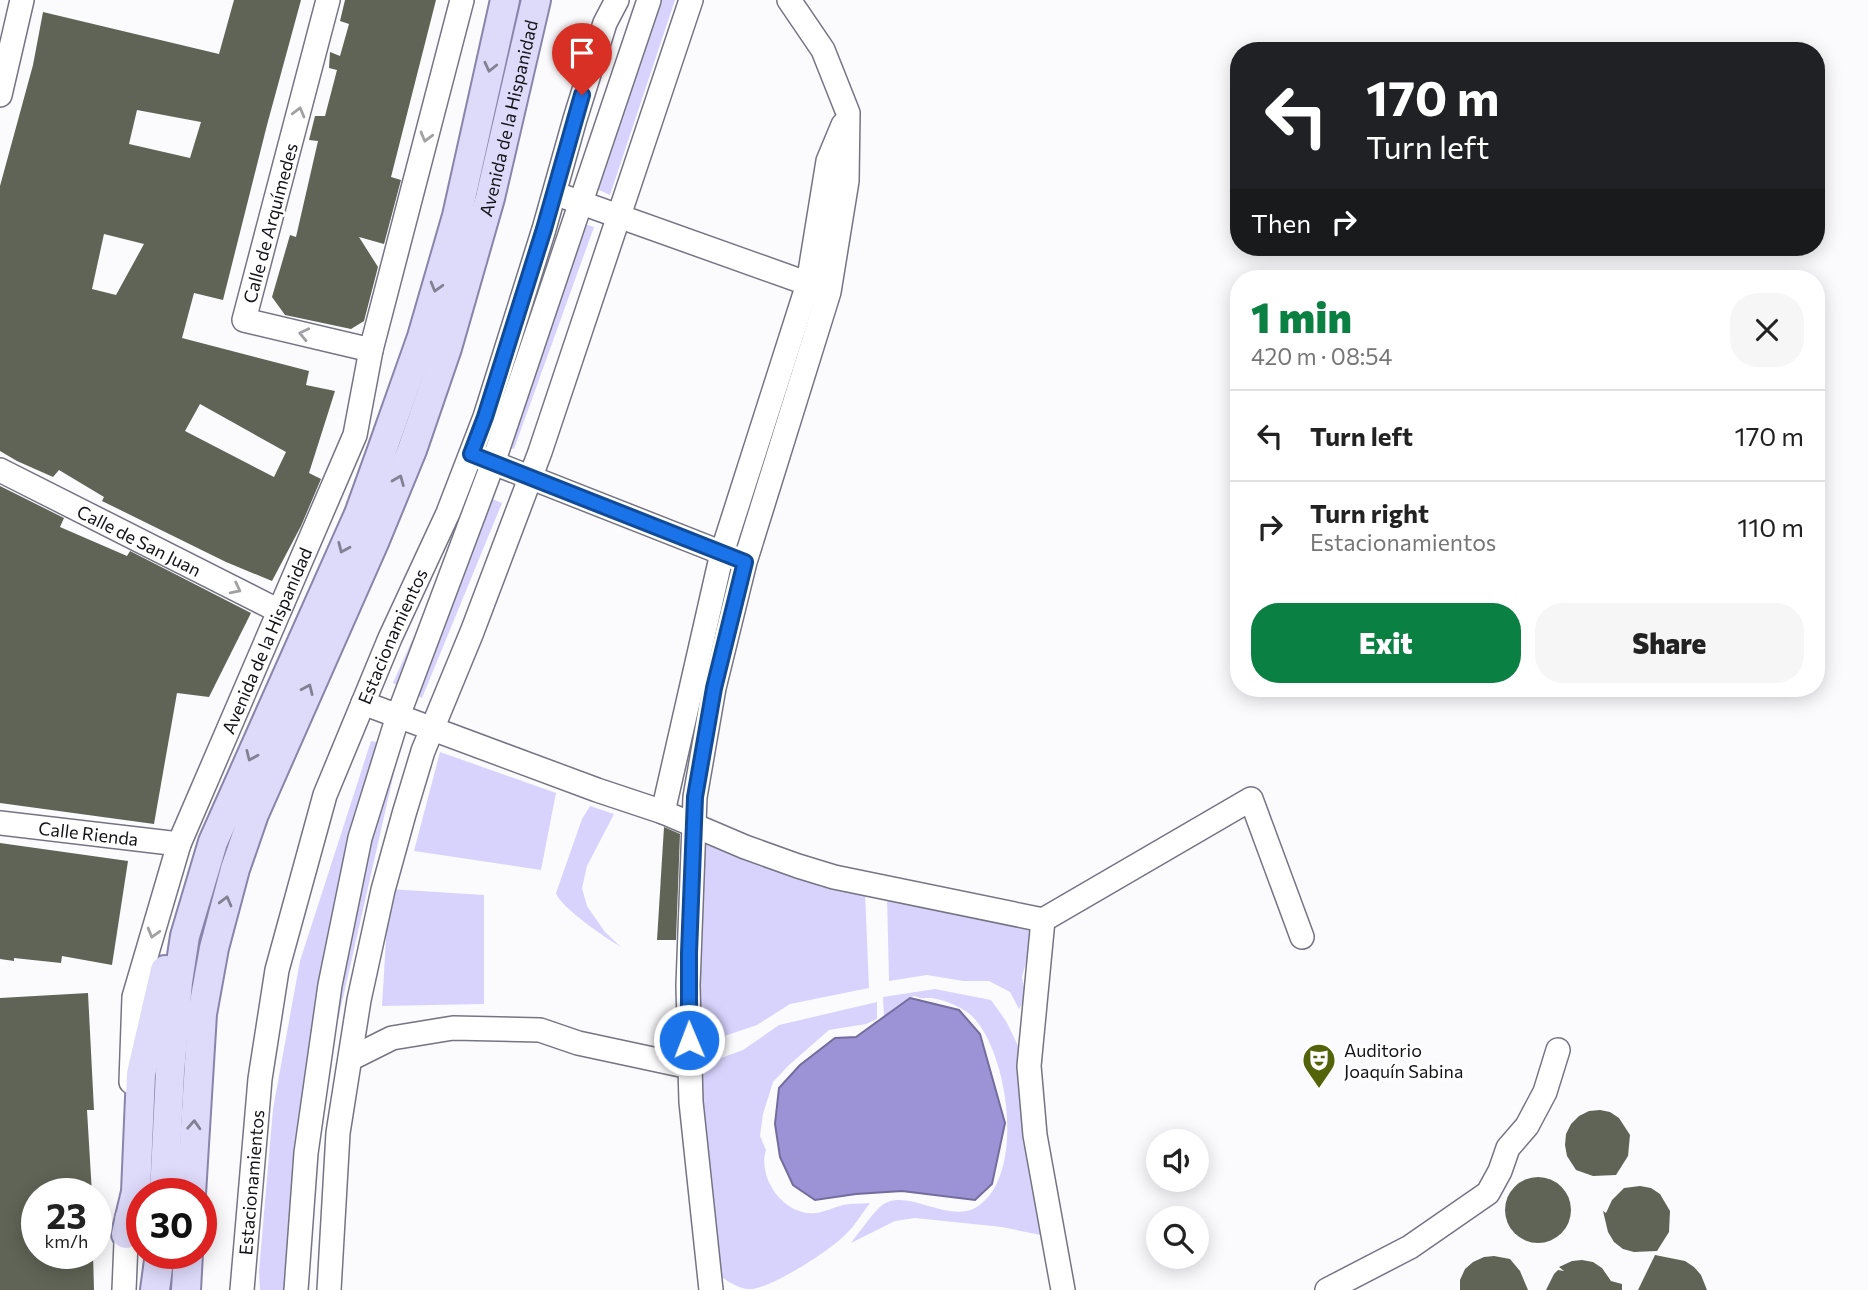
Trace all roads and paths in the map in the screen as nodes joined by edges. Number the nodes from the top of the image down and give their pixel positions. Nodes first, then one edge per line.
1 (22, 0) edge
2 (328, 0) edge
3 (462, 0) edge
4 (505, 0) edge
5 (536, 0) edge
6 (617, 0) edge
7 (649, 0) edge
8 (691, 0) edge
9 (789, 0) edge
10 (6, 48) edge
11 (0, 94) edge
12 (554, 193) junction
13 (579, 202) junction
14 (619, 216) junction
15 (818, 288) junction
16 (371, 350) junction
17 (471, 454) junction
18 (493, 463) junction
19 (0, 470) edge
20 (530, 478) junction
21 (722, 553) junction
22 (745, 562) junction
23 (279, 611) junction
24 (363, 703) junction
25 (398, 716) junction
26 (432, 729) junction
27 (663, 812) junction
28 (0, 823) edge
29 (694, 826) junction
30 (179, 844) junction
31 (198, 890) junction
32 (1043, 920) junction
33 (1302, 937) dead end
34 (1558, 1050) dead end
35 (350, 1059) junction
36 (690, 1067) junction
37 (128, 1178) edge
38 (137, 1178) edge
39 (165, 1178) edge
40 (192, 1178) edge
41 (126, 1234) edge
42 (158, 1269) edge
43 (187, 1269) edge
44 (329, 1280) edge
45 (709, 1288) edge
46 (124, 1290) edge
47 (155, 1290) edge
48 (186, 1290) edge
49 (242, 1290) edge
50 (296, 1290) edge
51 (342, 1290) edge
52 (1063, 1290) edge
53 (1327, 1290) edge

1 - 10 street
16 -> 2 street, Calle de Arquímedes
3 -> 16 street, Avenida de la Hispanidad
4 -> 31 main road, Avenida de la Hispanidad
40 -> 5 main road, Avenida de la Hispanidad
6 - 12 street, Estacionamientos
7 - 13 street
8 - 14 street
9 - 15 street
10 - 11 street
12 - 13 street
12 - 17 street, Estacionamientos
13 - 14 street
13 - 18 street
14 - 15 street
14 - 20 street
15 - 21 street
15 - 22 street
16 - 23 street, Avenida de la Hispanidad
17 - 18 street
17 - 24 street, Estacionamientos
18 - 20 street
18 - 25 street
19 -> 23 street, Calle de San Juan
20 - 21 street
20 - 26 street
21 - 22 street
21 - 27 street
22 - 29 street
23 - 30 street, Avenida de la Hispanidad
24 - 25 street
24 - 49 street, Estacionamientos
25 - 26 street
25 - 50 street
26 - 27 street
26 - 35 street
27 - 29 street
28 - 30 street, Calle Rienda
29 - 32 street
29 - 36 street
30 -> 37 street, Avenida de la Hispanidad
31 - 38 main road
31 - 39 main road, Avenida de la Hispanidad
32 - 33 street
32 - 52 street
34 - 53 street
35 - 36 street
35 - 44 street
36 - 45 street
41 - 46 street, Avenida de la Hispanidad
42 - 47 main road
43 - 48 main road
44 - 51 street

